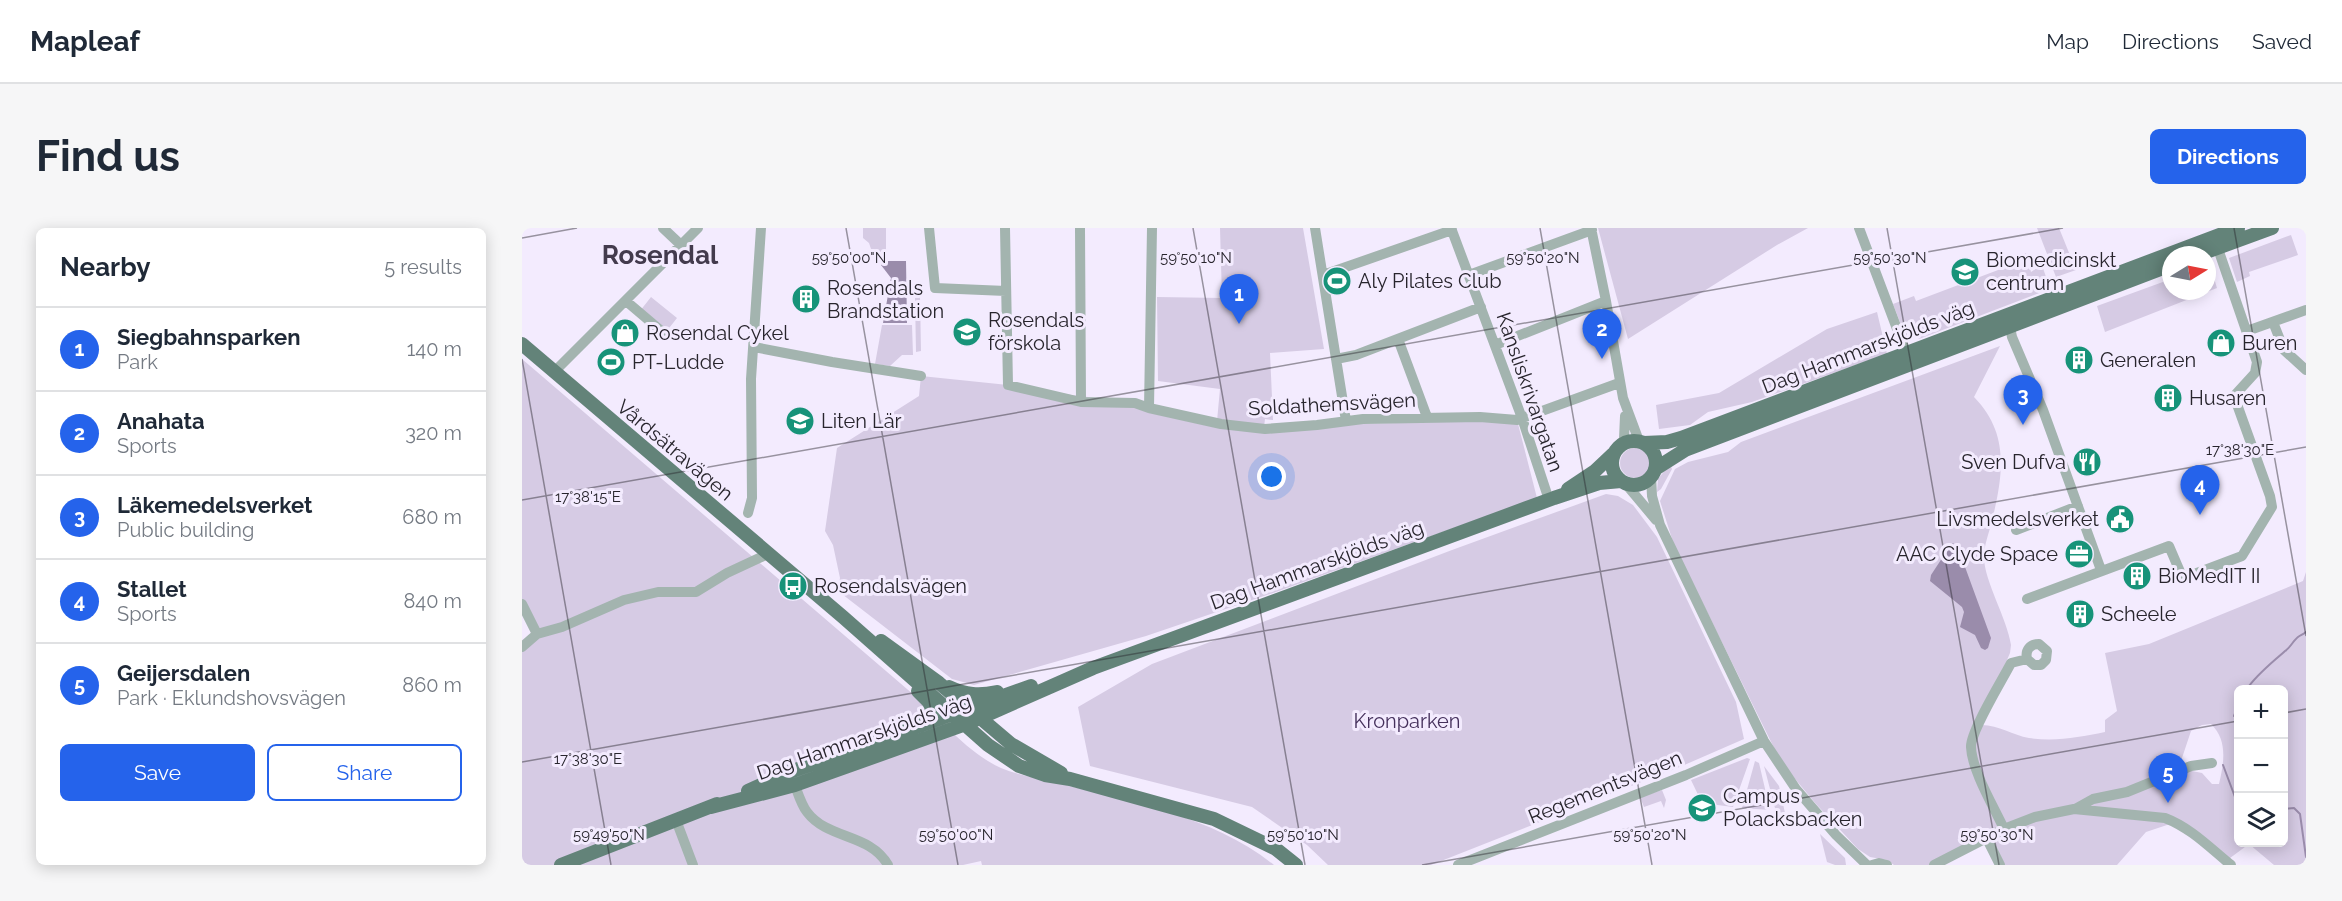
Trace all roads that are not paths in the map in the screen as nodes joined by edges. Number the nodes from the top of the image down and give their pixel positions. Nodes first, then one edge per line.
1 (663, 228) edge
2 (698, 228) edge
3 (761, 228) edge
4 (929, 228) edge
5 (1005, 228) edge
6 (1080, 228) edge
7 (1152, 228) edge
8 (1315, 228) edge
9 (1859, 228) edge
10 (2238, 228) edge
11 (2272, 228) edge
12 (1452, 229) edge
13 (1592, 229) edge
14 (2216, 242) junction
15 (681, 246) junction
16 (2210, 246) edge
17 (2162, 268) edge
18 (1323, 275) junction
19 (1469, 275) junction
20 (1006, 291) junction
21 (626, 301) junction
22 (1606, 301) junction
23 (1481, 307) junction
24 (2306, 310) edge
25 (2008, 320) junction
26 (2273, 322) junction
27 (2247, 331) junction
28 (666, 335) dead end
29 (1398, 339) junction
30 (522, 344) edge
31 (1495, 345) junction
32 (754, 347) junction
33 (1336, 359) junction
34 (1909, 359) junction
35 (2306, 370) edge
36 (554, 372) junction
37 (921, 376) dead end
38 (1619, 383) junction
39 (1623, 398) junction
40 (1080, 402) junction
41 (1149, 408) junction
42 (1427, 417) junction
43 (1522, 418) junction
44 (1346, 421) junction
45 (1641, 442) junction
46 (1617, 449) junction
47 (1653, 472) junction
48 (1623, 482) junction
49 (1552, 499) junction
50 (2078, 506) junction
51 (748, 513) dead end
52 (1660, 525) junction
53 (2016, 530) dead end
54 (768, 554) junction
55 (2101, 570) junction
56 (804, 585) junction
57 (2027, 599) dead end
58 (522, 604) edge
59 (537, 634) junction
60 (522, 647) edge
61 (2027, 659) dead end
62 (908, 674) junction
63 (939, 683) junction
64 (1029, 691) junction
65 (955, 714) junction
66 (971, 717) junction
67 (915, 728) junction
68 (935, 735) junction
69 (1764, 741) junction
70 (988, 744) junction
71 (1011, 744) junction
72 (2212, 764) dead end
73 (792, 779) junction
74 (1070, 779) junction
75 (2074, 809) junction
76 (676, 820) junction
77 (2004, 829) junction
78 (1987, 839) junction
79 (561, 865) edge
80 (693, 865) edge
81 (888, 865) edge
82 (1296, 865) edge
83 (1458, 865) edge
84 (1867, 865) edge
85 (1872, 865) edge
86 (1887, 865) edge
87 (1934, 865) edge
88 (2000, 865) edge
89 (2231, 865) edge

1 - 15 street
2 - 15 street
3 - 32 street
4 - 20 street
5 - 20 street
6 - 40 street
7 - 41 street
8 - 18 street
9 - 34 street
10 - 14 main road, Dag Hammarskjölds väg
11 - 14 main road, Dag Hammarskjölds väg
12 - 18 street
12 - 19 street, Kansliskrivargatan
13 - 19 street
13 - 22 street
14 - 16 main road, Dag Hammarskjölds väg
14 - 25 main road, Dag Hammarskjölds väg
14 - 27 street
15 - 21 street
17 - 25 main road, Dag Hammarskjölds väg
18 - 33 street
19 - 23 street, Kansliskrivargatan
20 - 40 street, Soldathemsvägen
21 - 28 street
21 - 36 street
22 - 31 street
22 - 38 street
23 - 29 street
23 - 31 street, Kansliskrivargatan
24 - 26 street
25 - 34 main road, Dag Hammarskjölds väg
25 - 50 street
26 - 27 street
26 - 35 street
27 - 55 street
29 - 33 street
29 - 42 street
30 - 36 main road, Vårdsätravägen
31 - 43 street, Kansliskrivargatan
32 - 37 street
32 - 51 street
33 - 44 street
34 - 45 main road, Dag Hammarskjölds väg
34 - 47 main road, Dag Hammarskjölds väg
36 - 54 main road, Vårdsätravägen
38 - 39 street
38 - 43 street, Soldathemsvägen
39 - 45 street
39 - 46 street
40 - 41 street, Soldathemsvägen
41 - 44 street, Soldathemsvägen
42 - 43 street, Soldathemsvägen
42 - 44 street, Soldathemsvägen
43 - 49 street, Kansliskrivargatan
45 - 46 main road
45 - 47 main road
46 - 48 main road
46 - 49 main road, Dag Hammarskjölds väg
47 - 48 main road
47 - 52 street
48 - 49 main road, Dag Hammarskjölds väg
48 - 52 street
49 - 64 main road, Dag Hammarskjölds väg
50 - 53 street
50 - 55 street
52 - 69 street
54 - 56 main road, Vårdsätravägen
54 - 59 street
55 - 57 street
56 - 62 main road, Vårdsätravägen
56 - 63 main road, Vårdsätravägen
58 - 59 street
59 - 60 street
61 - 77 street
62 - 65 main road, Vårdsätravägen
62 - 67 main road
63 - 64 main road
63 - 66 main road, Vårdsätravägen
64 - 66 main road, Dag Hammarskjölds väg
64 - 71 main road
65 - 66 main road, Vårdsätravägen
65 - 67 main road, Dag Hammarskjölds väg
66 - 68 main road, Dag Hammarskjölds väg
66 - 70 main road
66 - 71 main road
67 - 73 main road, Dag Hammarskjölds väg
68 - 70 main road
68 - 73 main road, Dag Hammarskjölds väg
69 - 83 street, Regementsvägen
69 - 84 street
70 - 74 main road
71 - 74 main road
72 - 75 street
73 - 76 main road, Dag Hammarskjölds väg
73 - 81 street
74 - 82 main road
75 - 77 street
75 - 89 street
76 - 79 main road, Dag Hammarskjölds väg
76 - 80 street
77 - 78 street
78 - 87 street
78 - 88 street
85 - 86 street

